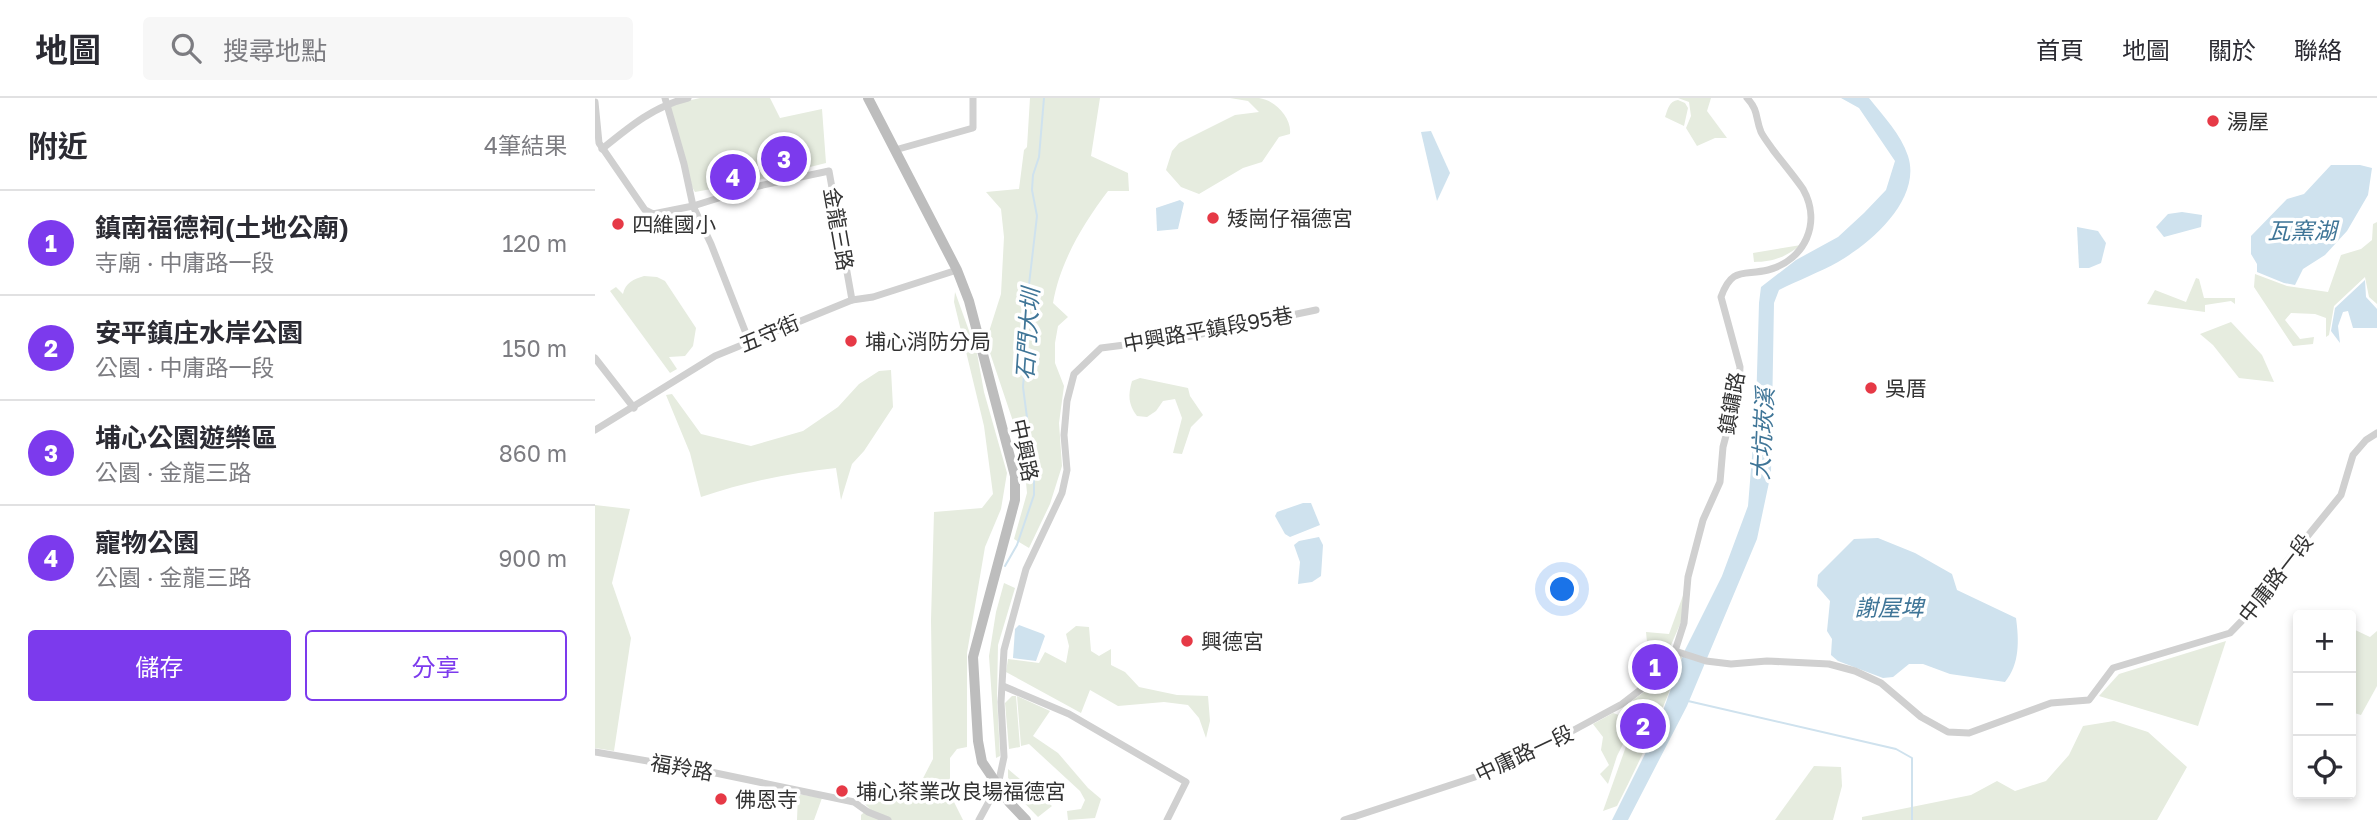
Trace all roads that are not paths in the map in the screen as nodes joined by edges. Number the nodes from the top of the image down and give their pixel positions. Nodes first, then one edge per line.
1 (688, 98) edge
2 (868, 98) edge
3 (973, 98) edge
4 (1747, 98) edge
5 (666, 101) edge
6 (595, 102) edge
7 (602, 149) junction
8 (895, 150) junction
9 (692, 206) junction
10 (957, 270) junction
11 (852, 300) junction
12 (1316, 310) dead end
13 (750, 341) junction
14 (595, 358) edge
15 (634, 408) junction
16 (595, 430) edge
17 (2377, 433) edge
18 (1678, 652) junction
19 (1003, 686) junction
20 (595, 752) edge
21 (998, 785) junction
22 (888, 820) edge
23 (979, 820) edge
24 (1026, 820) edge
25 (1167, 820) edge
26 (1344, 820) edge

1 - 5 street
2 - 8 street, 中興路
3 - 8 street
4 - 18 street, 鎮鏞路
5 - 7 street
5 - 9 street
6 - 7 street
7 - 9 street
8 - 10 street, 中興路
9 - 11 street, 金龍三路
9 - 13 street
10 - 11 street, 五守街
10 - 21 street, 中興路
11 - 13 street, 五守街
12 - 19 street, 中興路平鎮段95巷
13 - 15 street, 五守街
14 - 15 street
15 - 16 street, 五守街
17 - 18 street, 中庸路一段
18 - 26 street, 中庸路一段
19 - 21 street, 中興路平鎮段95巷
19 - 25 street
20 - 22 street, 福羚路
21 - 23 street
21 - 24 street, 中興路

